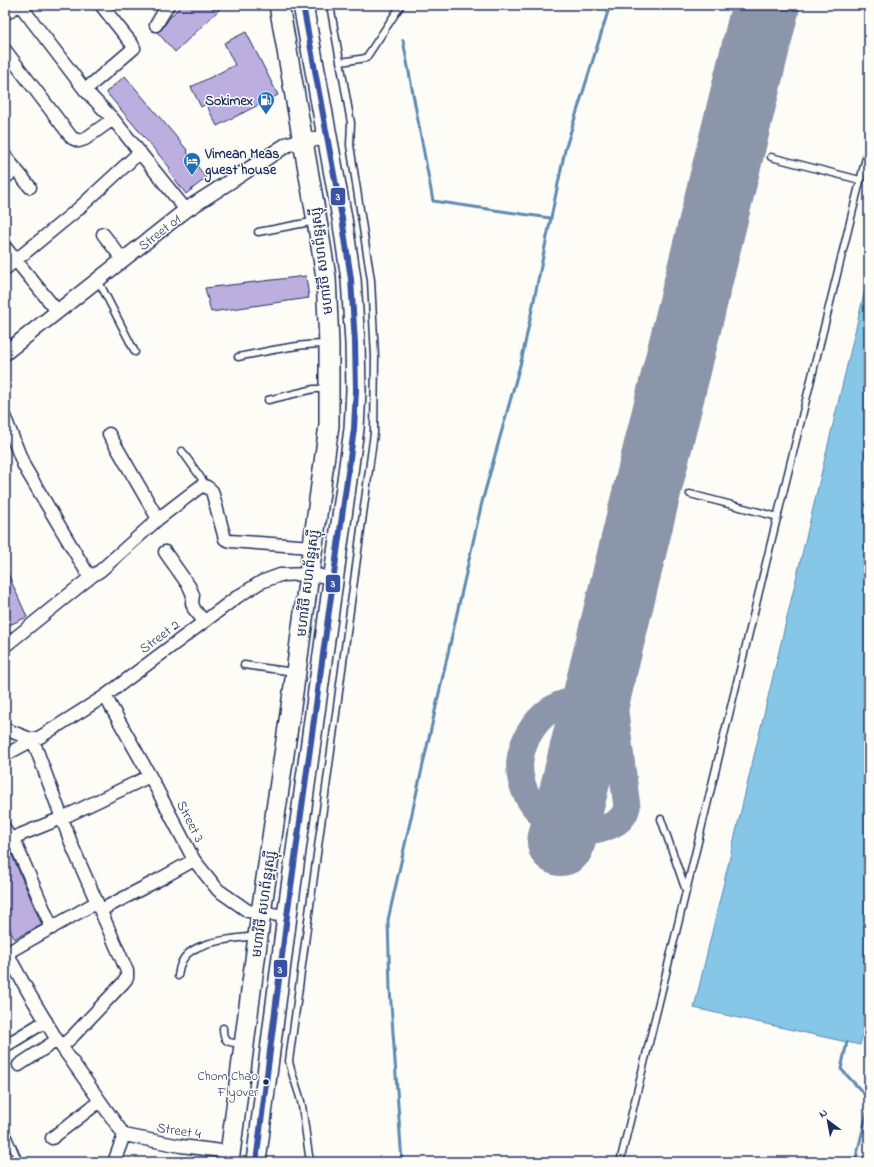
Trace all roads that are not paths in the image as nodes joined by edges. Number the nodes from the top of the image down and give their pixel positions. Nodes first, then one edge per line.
1 (19, 5) edge
2 (101, 5) edge
3 (168, 5) edge
4 (278, 5) edge
5 (303, 5) edge
6 (330, 5) edge
7 (402, 5) edge
8 (5, 14) edge
9 (156, 25) dead end
10 (5, 50) edge
11 (341, 62) junction
12 (85, 90) junction
13 (113, 119) junction
14 (327, 137) junction
15 (303, 141) junction
16 (869, 145) edge
17 (140, 152) junction
18 (5, 156) edge
19 (771, 157) dead end
20 (16, 169) junction
21 (5, 178) edge
22 (860, 180) junction
23 (30, 187) dead end
24 (186, 210) junction
25 (317, 221) junction
26 (258, 232) dead end
27 (103, 234) dead end
28 (5, 247) edge
29 (16, 260) junction
30 (123, 260) junction
31 (5, 269) edge
32 (98, 280) junction
33 (58, 312) junction
34 (329, 344) junction
35 (135, 352) dead end
36 (5, 354) edge
37 (238, 357) dead end
38 (329, 389) junction
39 (268, 400) dead end
40 (5, 418) edge
41 (109, 434) dead end
42 (182, 451) dead end
43 (207, 487) junction
44 (690, 494) dead end
45 (778, 517) junction
46 (158, 519) junction
47 (312, 547) junction
48 (165, 552) dead end
49 (308, 574) junction
50 (92, 576) junction
51 (334, 578) junction
52 (204, 621) junction
53 (5, 646) edge
54 (244, 665) dead end
55 (296, 672) junction
56 (104, 696) junction
57 (8, 731) edge
58 (33, 740) junction
59 (5, 755) edge
60 (150, 776) junction
61 (62, 818) junction
62 (661, 819) dead end
63 (5, 823) edge
64 (9, 840) edge
65 (194, 860) junction
66 (685, 888) junction
67 (99, 906) junction
68 (261, 913) junction
69 (287, 916) junction
70 (52, 928) junction
71 (258, 936) junction
72 (6, 953) edge
73 (178, 976) dead end
74 (46, 1021) junction
75 (223, 1028) dead end
76 (59, 1043) junction
77 (245, 1044) junction
78 (5, 1046) edge
79 (19, 1065) dead end
80 (100, 1101) junction
81 (5, 1130) edge
82 (124, 1135) junction
83 (52, 1138) dead end
84 (230, 1157) edge
85 (869, 1159) edge
86 (19, 1162) edge
87 (114, 1162) edge
88 (256, 1162) edge
89 (310, 1162) edge
90 (620, 1162) edge
91 (868, 1162) edge

1 - 8 street
1 - 12 street
2 - 12 street
3 - 9 street
4 - 15 highway, មហាវិថី សហព័ន្ធរុស្ស៊ី
5 - 14 highway, មហាវិថី សហព័ន្ធរុស្ស៊ី
6 - 11 lane
7 - 11 lane
10 - 13 street
11 - 89 lane
12 - 13 street
13 - 17 street
14 - 15 street, Street 01
14 - 51 highway, មហាវិថី សហព័ន្ធរុស្ស៊ី
15 - 24 street, Street 01
15 - 25 highway, មហាវិថី សហព័ន្ធរុស្ស៊ី
16 - 22 lane
17 - 24 street
17 - 29 street
18 - 20 street
19 - 22 lane
20 - 21 street
20 - 23 street
22 - 45 lane
24 - 30 street, Street 01
25 - 26 lane
25 - 34 highway, មហាវិថី សហព័ន្ធរុស្ស៊ី
27 - 30 street
28 - 29 street
29 - 31 street
29 - 33 street
30 - 32 street, Street 01
32 - 33 street, Street 01
32 - 35 lane
33 - 36 street, Street 01
34 - 37 lane
34 - 38 highway, មហាវិថី សហព័ន្ធរុស្ស៊ី
38 - 39 lane
38 - 47 highway, មហាវិថី សហព័ន្ធរុស្ស៊ី
40 - 50 street
41 - 46 street
42 - 43 lane
43 - 46 street
43 - 47 street
44 - 45 lane
45 - 66 lane
46 - 50 street
47 - 49 highway, មហាវិថី សហព័ន្ធរុស្ស៊ី
48 - 52 street
49 - 51 street, Street 2
49 - 52 street, Street 2
49 - 55 highway, មហាវិថី សហព័ន្ធរុស្ស៊ី
50 - 53 street
51 - 69 highway, មហាវិថី សហព័ន្ធរុស្ស៊ី
52 - 56 street, Street 2
54 - 55 lane
55 - 68 highway, មហាវិថី សហព័ន្ធរុស្ស៊ី
56 - 58 street, Street 2
56 - 60 street, Street 3
57 - 58 street
58 - 59 street, Street 2
58 - 61 street
60 - 61 street
60 - 65 street, Street 3
61 - 64 street
61 - 67 street
62 - 66 lane
63 - 64 lane
64 - 70 street
65 - 67 street
65 - 68 street, Street 3
66 - 90 lane
67 - 70 street
67 - 76 street
68 - 69 street, Street 3
68 - 71 highway, មហាវិថី សហព័ន្ធរុស្ស៊ី
69 - 88 highway, មហាវិថី សហព័ន្ធរុស្ស៊ី
70 - 72 street
71 - 73 lane
71 - 77 highway, មហាវិថី សហព័ន្ធរុស្ស៊ី
72 - 74 street
74 - 76 street
74 - 78 street
75 - 77 lane
76 - 79 street
76 - 80 street
77 - 84 highway, មហាវិថី សហព័ន្ធរុស្ស៊ី
80 - 82 street
80 - 83 street
81 - 86 lane
82 - 84 street, Street 4
82 - 87 street
85 - 91 lane

